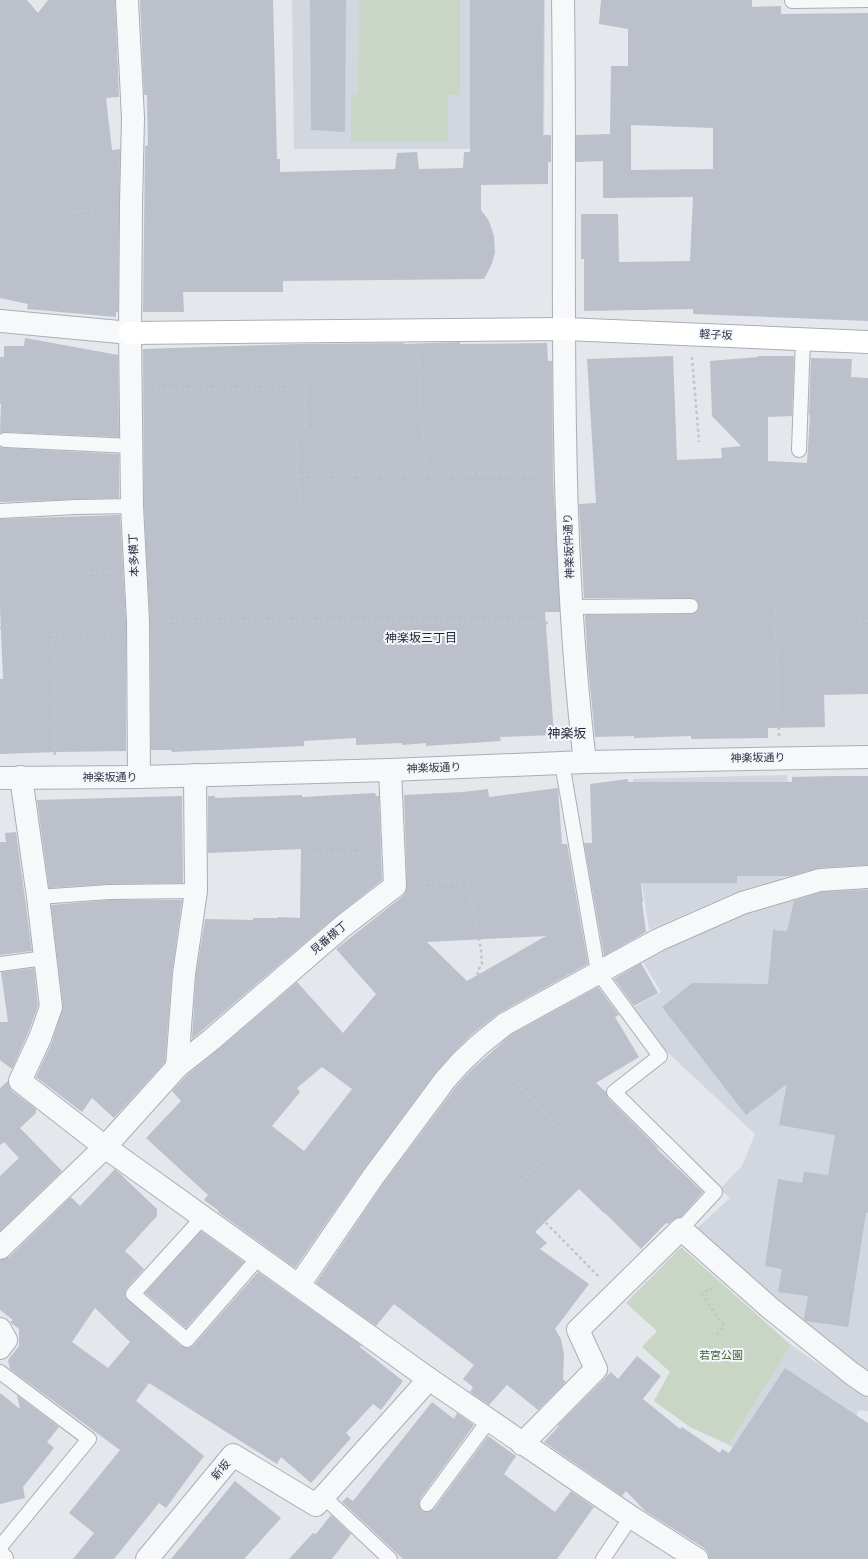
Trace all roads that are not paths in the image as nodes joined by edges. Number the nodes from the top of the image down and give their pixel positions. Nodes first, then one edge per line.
1 (127, 0) edge
2 (563, 0) edge
3 (868, 0) edge
4 (792, 1) dead end
5 (0, 321) edge
6 (565, 329) junction
7 (130, 333) junction
8 (803, 339) junction
9 (868, 342) edge
10 (5, 440) dead end
11 (132, 446) junction
12 (799, 450) dead end
13 (132, 506) junction
14 (0, 511) edge
15 (691, 606) dead end
16 (571, 607) junction
17 (868, 757) edge
18 (585, 762) junction
19 (562, 763) junction
20 (390, 770) junction
21 (195, 774) junction
22 (10, 777) edge
23 (139, 777) junction
24 (868, 877) edge
25 (196, 891) junction
26 (38, 897) junction
27 (45, 958) junction
28 (0, 964) edge
29 (598, 972) junction
30 (177, 1068) junction
31 (105, 1147) junction
32 (203, 1217) junction
33 (680, 1229) junction
34 (0, 1248) edge
35 (259, 1257) junction
36 (299, 1285) junction
37 (0, 1329) edge
38 (0, 1348) edge
39 (0, 1372) edge
40 (429, 1379) junction
41 (868, 1385) edge
42 (489, 1420) junction
43 (522, 1444) junction
44 (320, 1501) junction
45 (427, 1504) dead end
46 (630, 1517) junction
47 (0, 1547) edge
48 (692, 1556) edge
49 (0, 1557) edge
50 (2, 1559) edge
51 (147, 1559) edge
52 (390, 1559) edge
53 (603, 1559) edge

1 - 7 street, 本多横丁
2 - 6 street, 神楽坂仲通り
3 - 4 lane
5 - 7 street
6 - 7 street, 軽子坂
6 - 8 street, 軽子坂
6 - 16 street, 神楽坂仲通り
7 - 11 street, 本多横丁
8 - 9 street, 軽子坂
8 - 12 lane
10 - 11 lane
11 - 13 street, 本多横丁
13 - 14 lane
13 - 23 street, 本多横丁
15 - 16 lane
16 - 18 street, 神楽坂仲通り
17 - 18 street, 神楽坂通り
18 - 19 street, 神楽坂通り
19 - 20 street, 神楽坂通り
19 - 29 lane
20 - 21 street, 神楽坂通り
20 - 30 street, 見番横丁
21 - 23 street, 神楽坂通り
21 - 25 street
22 - 23 street, 神楽坂通り
22 - 26 street
24 - 29 street
25 - 26 lane
25 - 30 street
26 - 27 street
27 - 28 lane
27 - 31 street
29 - 33 lane
29 - 36 street
30 - 31 street, 見番横丁
31 - 32 street
31 - 34 street, 見番横丁
32 - 35 street
32 - 35 lane
33 - 41 street
33 - 43 street
35 - 36 street
36 - 40 street
37 - 38 street
39 - 47 lane
40 - 42 street
40 - 44 street
42 - 43 street
42 - 45 lane
43 - 46 street
44 - 51 street, 新坂
44 - 52 lane
46 - 48 street
46 - 53 lane
49 - 50 street

